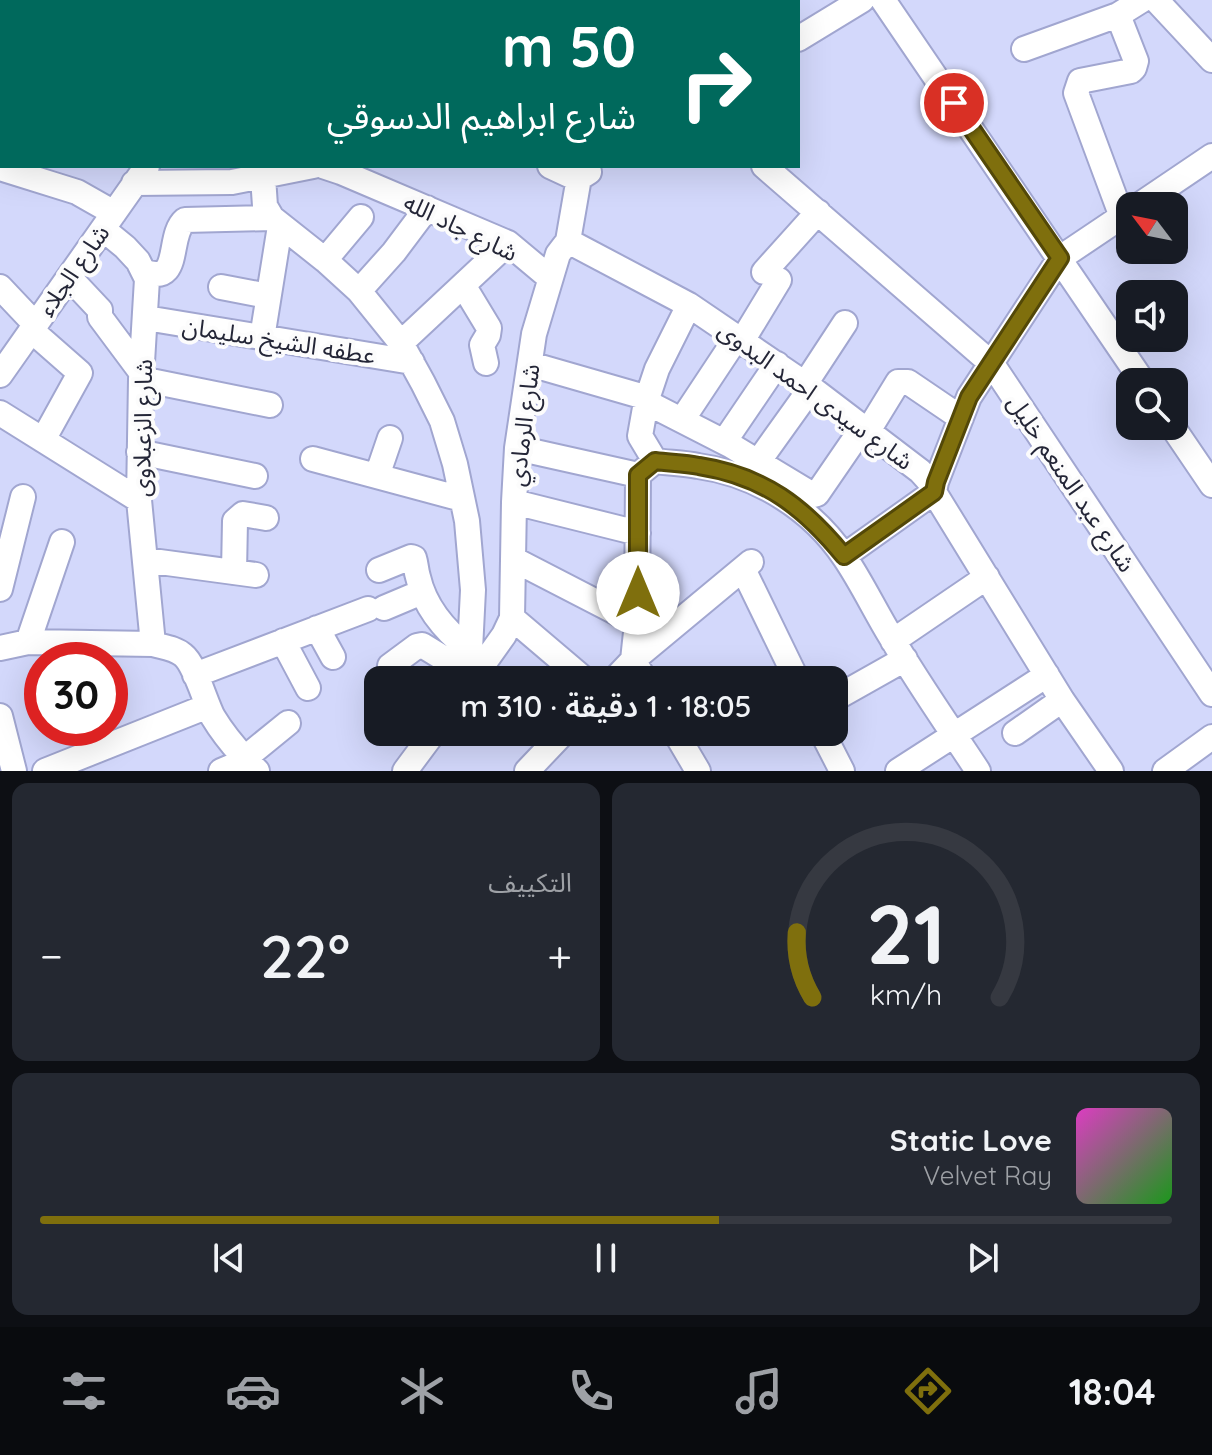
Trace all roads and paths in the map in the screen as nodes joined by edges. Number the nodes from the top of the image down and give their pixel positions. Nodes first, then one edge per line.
1 (862, 0) edge
2 (883, 0) edge
3 (1142, 0) edge
4 (1156, 0) edge
5 (1181, 12) edge
6 (1118, 15) junction
7 (800, 38) edge
8 (1024, 49) dead end
9 (1212, 60) edge
10 (1212, 156) edge
11 (0, 168) edge
12 (304, 168) edge
13 (329, 168) edge
14 (766, 168) edge
15 (586, 170) edge
16 (143, 171) edge
17 (263, 177) junction
18 (1121, 192) edge
19 (1158, 192) edge
20 (427, 208) junction
21 (818, 212) junction
22 (361, 217) dead end
23 (1116, 220) edge
24 (109, 221) junction
25 (276, 222) junction
26 (568, 241) junction
27 (508, 243) junction
28 (1060, 258) junction
29 (325, 260) junction
30 (143, 271) junction
31 (69, 277) junction
32 (550, 278) junction
33 (463, 285) junction
34 (0, 287) edge
35 (221, 287) dead end
36 (359, 291) junction
37 (268, 296) junction
38 (689, 305) junction
39 (146, 318) junction
40 (845, 323) dead end
41 (33, 327) junction
42 (739, 339) junction
43 (266, 343) junction
44 (406, 353) junction
45 (486, 363) dead end
46 (530, 364) junction
47 (777, 364) junction
48 (992, 364) junction
49 (1134, 368) edge
50 (0, 375) edge
51 (141, 376) junction
52 (808, 386) junction
53 (647, 400) junction
54 (270, 405) dead end
55 (0, 413) edge
56 (961, 418) junction
57 (682, 420) junction
58 (865, 429) junction
59 (390, 438) dead end
60 (43, 440) junction
61 (1181, 440) edge
62 (724, 442) junction
63 (517, 448) junction
64 (139, 452) junction
65 (313, 459) dead end
66 (758, 462) junction
67 (647, 468) junction
68 (255, 476) dead end
69 (377, 476) junction
70 (1212, 485) edge
71 (934, 492) junction
72 (23, 497) dead end
73 (462, 499) junction
74 (139, 500) junction
75 (514, 502) junction
76 (266, 518) dead end
77 (638, 533) junction
78 (62, 542) dead end
79 (844, 556) junction
80 (513, 559) junction
81 (145, 560) junction
82 (379, 570) dead end
83 (987, 577) junction
84 (0, 589) edge
85 (422, 592) junction
86 (512, 618) junction
87 (637, 623) junction
88 (317, 628) junction
89 (283, 641) junction
90 (28, 642) edge
91 (24, 643) edge
92 (128, 644) edge
93 (153, 644) junction
94 (0, 648) edge
95 (470, 650) junction
96 (899, 650) junction
97 (333, 657) dead end
98 (390, 666) dead end
99 (454, 666) edge
100 (472, 666) edge
101 (482, 666) edge
102 (569, 666) edge
103 (639, 666) edge
104 (643, 666) edge
105 (791, 666) edge
106 (195, 675) junction
107 (1047, 675) junction
108 (308, 688) dead end
109 (848, 688) edge
110 (1212, 694) edge
111 (1062, 700) junction
112 (208, 706) junction
113 (0, 716) edge
114 (288, 723) dead end
115 (1015, 733) dead end
116 (955, 736) junction
117 (1212, 737) edge
118 (424, 746) edge
119 (551, 746) edge
120 (683, 746) edge
121 (829, 746) edge
122 (250, 763) edge
123 (14, 771) edge
124 (45, 771) edge
125 (221, 771) edge
126 (405, 771) edge
127 (527, 771) edge
128 (698, 771) edge
129 (842, 771) edge
130 (898, 771) edge
131 (978, 771) edge
132 (1111, 771) edge
133 (1165, 771) edge

1 - 7 street
2 - 28 street
3 - 6 street
4 - 5 street
5 - 9 street
6 - 8 street
6 - 18 street
10 - 19 street
11 - 24 street
12 - 17 street
13 - 20 street, شارع جاد الله
14 - 21 street, شارع عبد المنعم خليل
15 - 26 street, شارع الرمادي
16 - 17 street
16 - 24 street, شارع الجلاء
17 - 25 street
20 - 27 street, شارع جاد الله
20 - 36 street
21 - 42 street
21 - 48 street, شارع عبد المنعم خليل
22 - 29 street
23 - 28 street
24 - 30 street
24 - 31 street, شارع الجلاء
25 - 29 street, عطفه الشيخ سليمان
25 - 30 street
25 - 37 street
26 - 32 street, شارع الرمادي
26 - 38 street, شارع سيدى احمد البدوى
27 - 32 street, شارع جاد الله
27 - 33 street
28 - 48 street
28 - 49 street
29 - 36 street, عطفه الشيخ سليمان
30 - 39 street, شارع الزعبلاوى
31 - 41 street, شارع الجلاء
31 - 51 street
32 - 46 street, شارع الرمادي
33 - 44 street
33 - 45 street
34 - 41 street
35 - 37 street
36 - 44 street, عطفه الشيخ سليمان
37 - 43 street
38 - 42 street, شارع سيدى احمد البدوى
38 - 53 street
39 - 43 street, عطفه الشيخ سليمان
39 - 51 street, شارع الزعبلاوى
40 - 52 street
41 - 50 street, شارع الجلاء
41 - 60 street
42 - 47 street, شارع سيدى احمد البدوى
42 - 57 street
43 - 44 street, عطفه الشيخ سليمان
44 - 73 street, عطفه الشيخ سليمان
46 - 53 street
46 - 63 street, شارع الرمادي
47 - 52 street, شارع سيدى احمد البدوى
47 - 62 street
48 - 56 street
48 - 110 street, شارع عبد المنعم خليل
51 - 54 street
51 - 64 street, شارع الزعبلاوى
52 - 58 street, شارع سيدى احمد البدوى
52 - 66 street
53 - 57 street
53 - 67 street
55 - 60 street
56 - 58 street
56 - 71 street
57 - 62 street
58 - 66 street
58 - 71 street, شارع سيدى احمد البدوى
59 - 69 street
60 - 74 street
61 - 70 street
62 - 66 street
63 - 67 street
63 - 75 street, شارع الرمادي
64 - 68 street
64 - 74 street, شارع الزعبلاوى
65 - 69 street
67 - 77 street
67 - 79 street
69 - 73 street
71 - 79 street
71 - 83 street, شارع سيدى احمد البدوى
72 - 84 street
73 - 95 street, عطفه الشيخ سليمان
74 - 81 street, شارع الزعبلاوى
75 - 77 street
75 - 80 street, شارع الرمادي
76 - 81 street
77 - 87 street
78 - 90 street
79 - 96 street
80 - 86 street, شارع الرمادي
80 - 87 street
81 - 93 street, شارع الزعبلاوى
82 - 85 street
83 - 96 street
83 - 107 street, شارع سيدى احمد البدوى
85 - 88 street
85 - 95 street
86 - 101 street, شارع الرمادي
86 - 102 street
87 - 103 street
88 - 89 street
88 - 97 street
89 - 106 street
89 - 108 street
91 - 94 street
92 - 93 street
93 - 106 street
95 - 100 street, عطفه الشيخ سليمان
96 - 109 street
96 - 116 street
98 - 99 street
104 - 105 street
106 - 112 street
107 - 111 street, شارع سيدى احمد البدوى
107 - 116 street
111 - 115 street
111 - 132 street, شارع سيدى احمد البدوى
112 - 122 street
112 - 124 street
113 - 123 street
114 - 122 street
116 - 130 street
116 - 131 street
117 - 133 street
118 - 126 street
119 - 127 street
120 - 128 street
121 - 129 street
122 - 125 street

